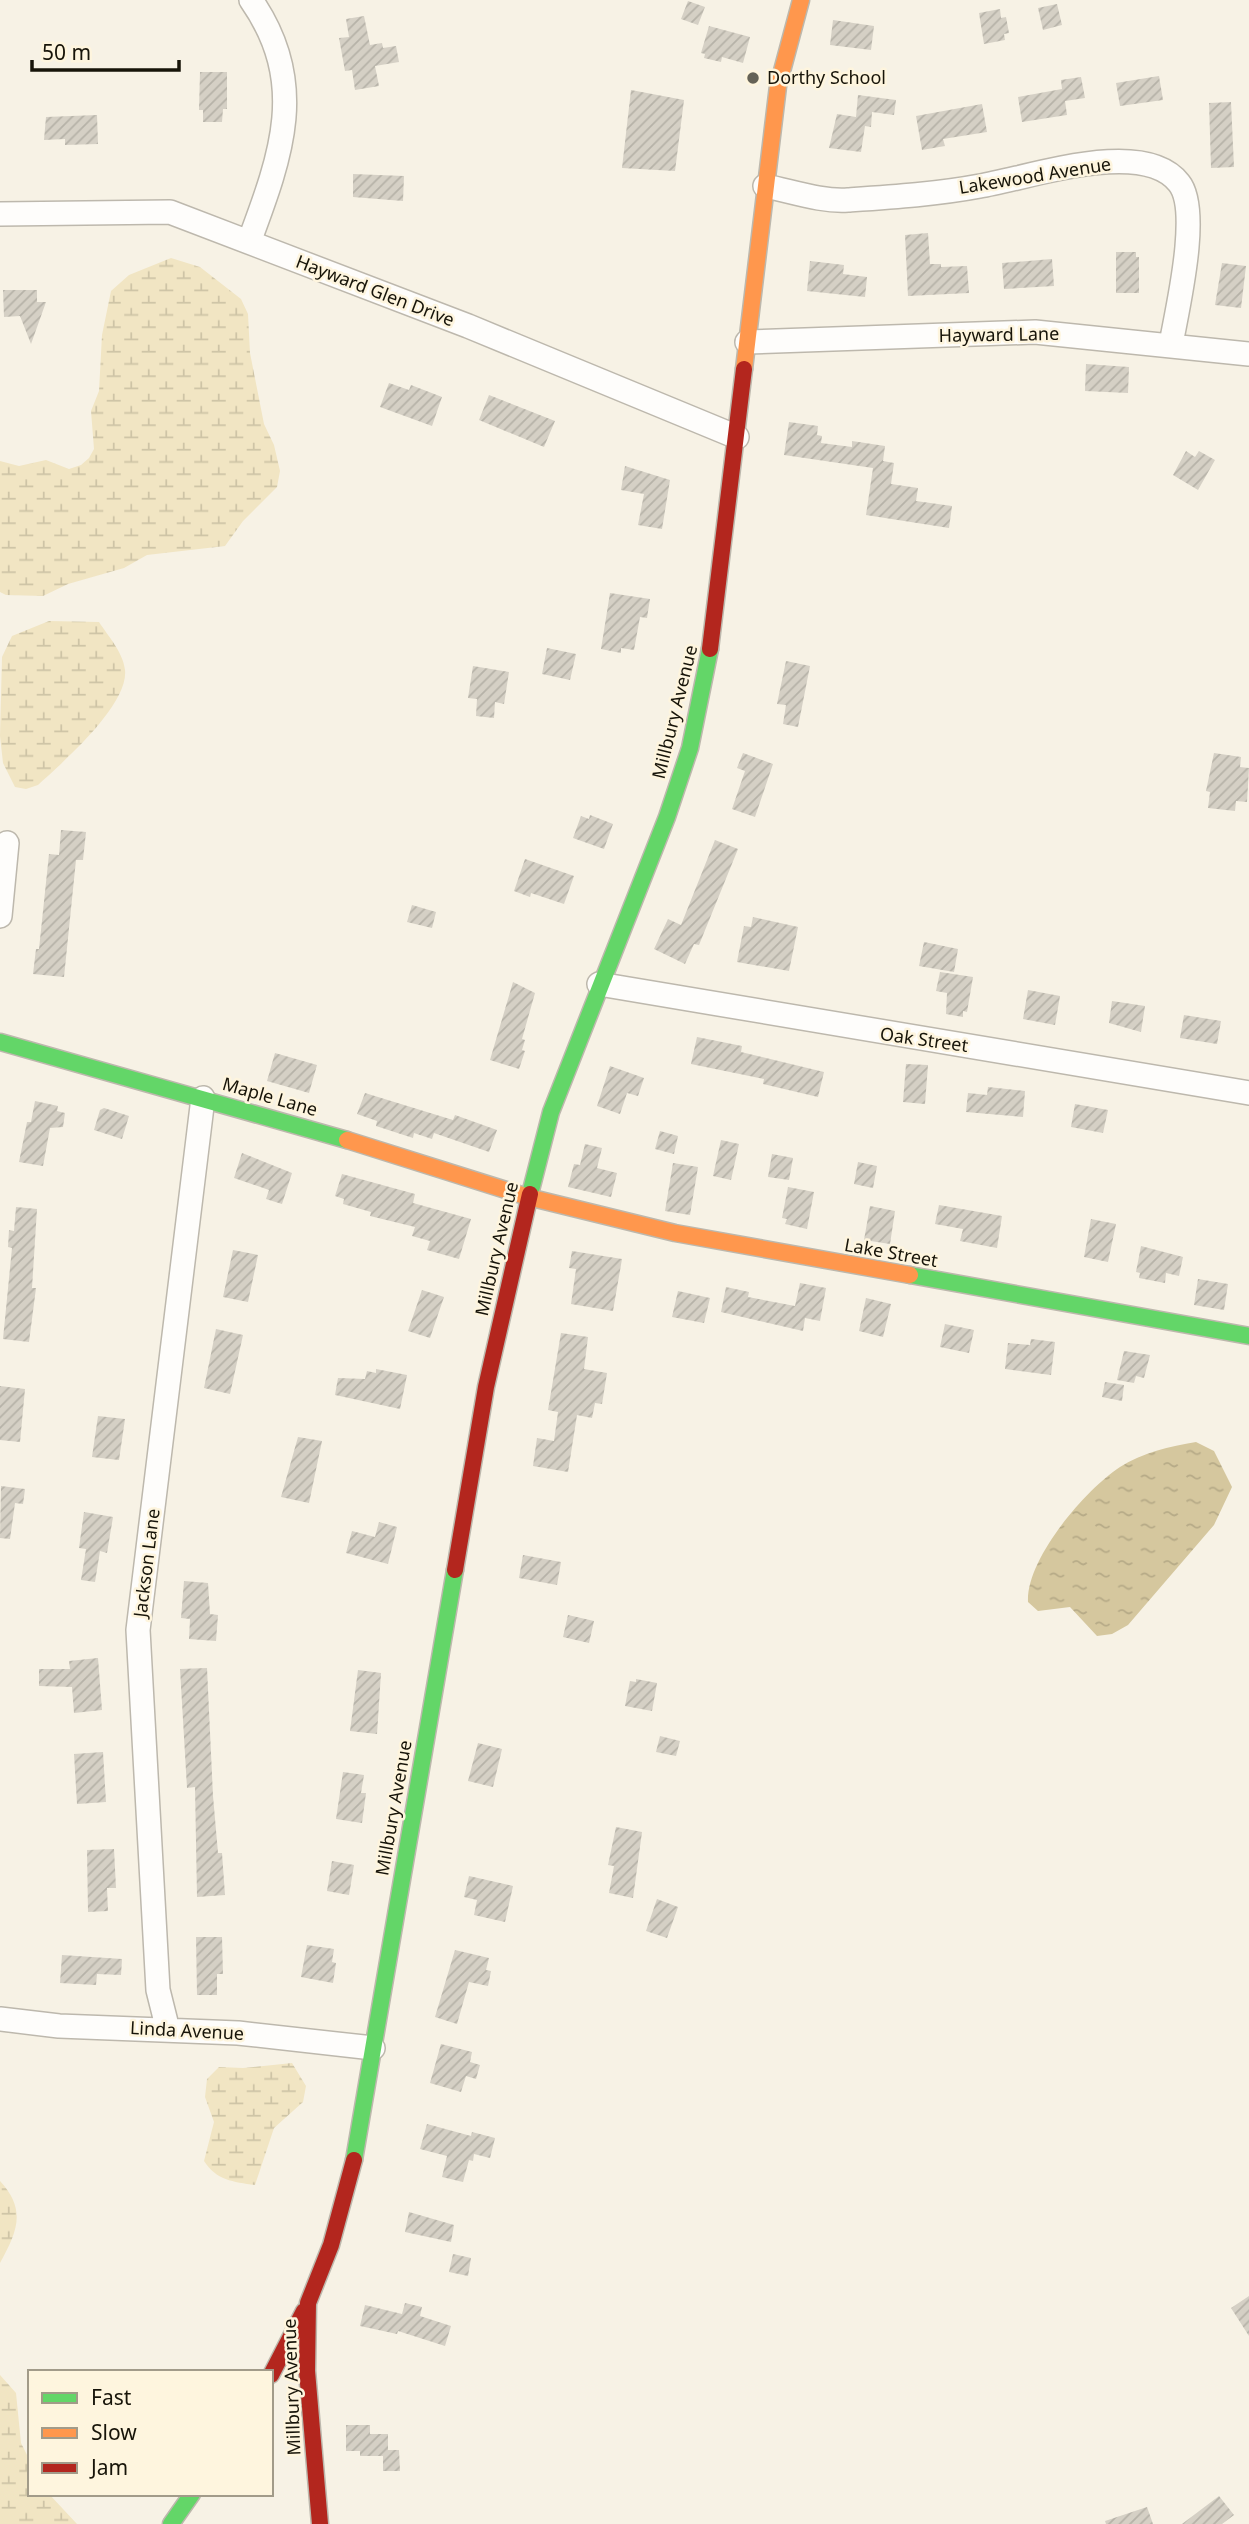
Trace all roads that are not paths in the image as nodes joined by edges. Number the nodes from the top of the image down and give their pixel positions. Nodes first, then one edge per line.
1 (250, 0) edge
2 (801, 0) edge
3 (765, 186) junction
4 (0, 214) edge
5 (249, 242) junction
6 (747, 342) junction
7 (1171, 344) junction
8 (1249, 354) edge
9 (737, 437) junction
10 (7, 843) dead end
11 (0, 916) edge
12 (599, 984) junction
13 (0, 1042) edge
14 (1249, 1093) edge
15 (203, 1098) junction
16 (528, 1197) junction
17 (1249, 1336) edge
18 (0, 2020) edge
19 (168, 2030) junction
20 (373, 2048) junction
21 (308, 2303) junction
22 (273, 2371) edge
23 (191, 2496) edge
24 (171, 2524) edge
25 (320, 2524) edge

1 - 5 street
2 - 3 main road, Millbury Avenue
3 - 6 main road, Millbury Avenue
3 - 7 street, Lakewood Avenue
4 - 5 street, Hayward Glen Drive
5 - 9 street, Hayward Glen Drive
6 - 7 street, Hayward Lane
6 - 9 main road, Millbury Avenue
7 - 8 street, Hayward Lane
9 - 12 main road, Millbury Avenue
10 - 11 street
12 - 14 street, Oak Street
12 - 16 main road, Millbury Avenue
13 - 15 main road, Maple Lane
15 - 16 main road, Maple Lane
15 - 19 street, Jackson Lane
16 - 17 main road, Lake Street
16 - 20 main road, Millbury Avenue
18 - 19 street, Linda Avenue
19 - 20 street, Linda Avenue
20 - 21 main road, Millbury Avenue
21 - 22 main road
21 - 25 main road, Millbury Avenue
23 - 24 main road

